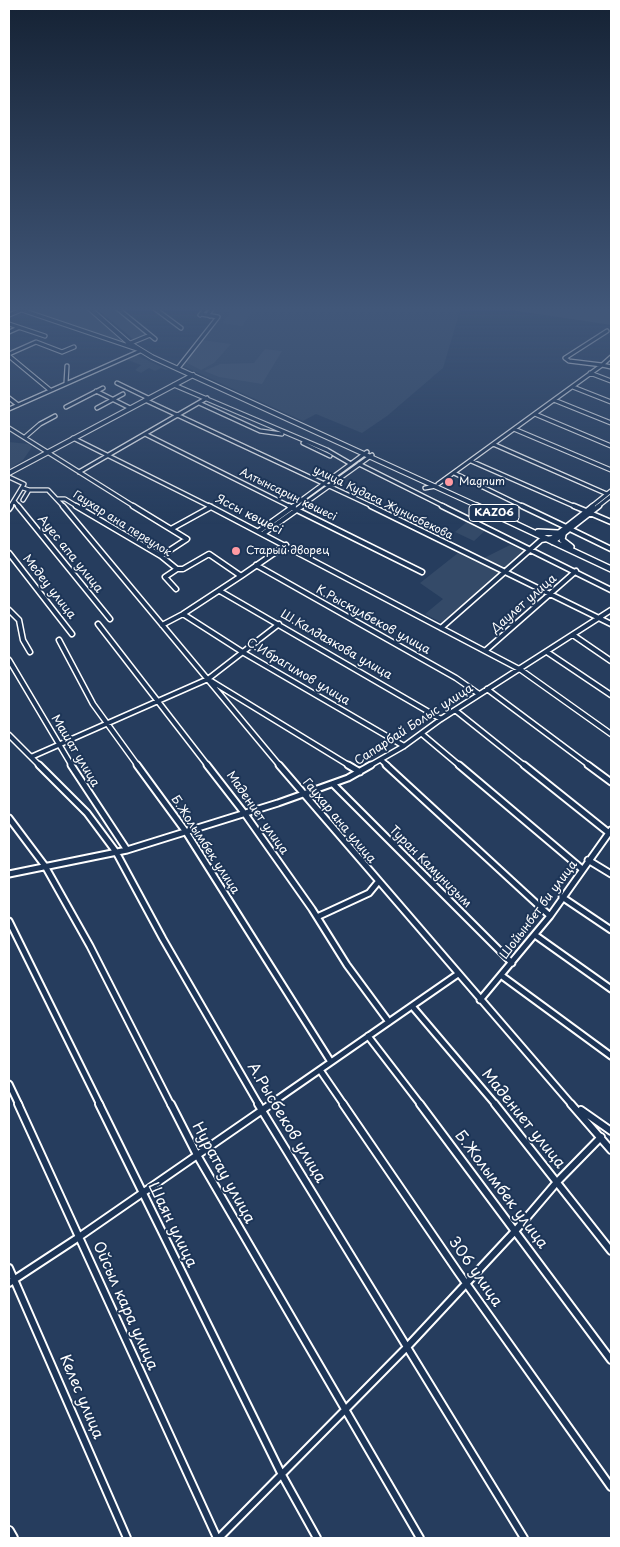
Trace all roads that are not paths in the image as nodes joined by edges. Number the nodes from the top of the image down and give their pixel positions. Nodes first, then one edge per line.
1 (39, 380) edge
2 (67, 380) edge
3 (75, 380) edge
4 (184, 380) edge
5 (202, 380) edge
6 (581, 380) edge
7 (117, 383) dead end
8 (67, 384) junction
9 (174, 385) junction
10 (573, 387) junction
11 (103, 388) dead end
12 (50, 390) junction
13 (96, 391) junction
14 (123, 394) dead end
15 (9, 398) edge
16 (207, 398) junction
17 (113, 399) junction
18 (147, 399) junction
19 (554, 400) junction
20 (611, 402) edge
21 (199, 403) junction
22 (18, 405) junction
23 (66, 407) dead end
24 (97, 408) dead end
25 (130, 408) junction
26 (10, 411) edge
27 (535, 414) junction
28 (178, 415) junction
29 (54, 416) dead end
30 (611, 423) edge
31 (9, 428) edge
32 (514, 429) junction
33 (145, 434) junction
34 (25, 437) junction
35 (73, 438) junction
36 (493, 444) junction
37 (611, 446) edge
38 (48, 452) junction
39 (368, 454) junction
40 (108, 455) junction
41 (330, 456) dead end
42 (471, 461) junction
43 (351, 464) junction
44 (359, 464) junction
45 (611, 470) edge
46 (79, 472) junction
47 (9, 473) edge
48 (454, 473) junction
49 (9, 477) edge
50 (324, 484) junction
51 (437, 485) junction
52 (329, 486) junction
53 (23, 488) junction
54 (425, 488) dead end
55 (29, 490) junction
56 (611, 491) edge
57 (610, 495) edge
58 (57, 499) junction
59 (23, 500) dead end
60 (14, 501) junction
61 (211, 507) junction
62 (292, 507) junction
63 (9, 509) edge
64 (296, 509) junction
65 (588, 512) junction
66 (611, 522) edge
67 (568, 528) junction
68 (171, 529) junction
69 (259, 531) junction
70 (538, 532) junction
71 (264, 533) junction
72 (560, 534) junction
73 (551, 540) junction
74 (286, 545) junction
75 (573, 549) junction
76 (611, 549) edge
77 (530, 550) junction
78 (9, 553) edge
79 (161, 556) junction
80 (256, 566) junction
81 (611, 568) edge
82 (177, 569) junction
83 (576, 571) junction
84 (422, 572) dead end
85 (506, 572) junction
86 (241, 576) junction
87 (176, 589) dead end
88 (611, 590) edge
89 (220, 591) junction
90 (550, 594) junction
91 (9, 610) edge
92 (611, 610) edge
93 (183, 614) junction
94 (601, 618) junction
95 (110, 619) dead end
96 (98, 624) dead end
97 (279, 624) junction
98 (611, 624) edge
99 (162, 625) junction
100 (441, 628) junction
101 (72, 634) dead end
102 (573, 635) junction
103 (59, 640) dead end
104 (485, 651) junction
105 (30, 652) dead end
106 (547, 652) junction
107 (244, 653) junction
108 (9, 660) edge
109 (611, 660) edge
110 (520, 670) junction
111 (208, 679) junction
112 (487, 689) junction
113 (479, 694) junction
114 (611, 695) edge
115 (159, 701) junction
116 (455, 710) junction
117 (441, 719) junction
118 (108, 724) junction
119 (422, 734) junction
120 (611, 734) edge
121 (9, 735) edge
122 (61, 745) junction
123 (404, 746) junction
124 (31, 758) junction
125 (381, 760) junction
126 (360, 772) junction
127 (611, 782) edge
128 (334, 784) junction
129 (303, 794) junction
130 (245, 814) junction
131 (9, 818) edge
132 (610, 831) edge
133 (186, 832) junction
134 (127, 850) junction
135 (116, 852) junction
136 (588, 860) junction
137 (45, 866) junction
138 (582, 869) junction
139 (9, 874) edge
140 (611, 874) edge
141 (378, 882) junction
142 (562, 898) junction
143 (550, 916) junction
144 (317, 918) junction
145 (9, 921) edge
146 (611, 930) edge
147 (535, 935) junction
148 (512, 963) junction
149 (458, 974) junction
150 (502, 976) junction
151 (611, 990) edge
152 (480, 1000) junction
153 (412, 1006) junction
154 (389, 1022) junction
155 (368, 1036) junction
156 (611, 1056) edge
157 (331, 1062) junction
158 (320, 1070) junction
159 (9, 1084) edge
160 (574, 1105) junction
161 (262, 1110) junction
162 (611, 1131) edge
163 (601, 1137) junction
164 (611, 1150) edge
165 (197, 1155) junction
166 (557, 1182) junction
167 (142, 1193) junction
168 (516, 1230) junction
169 (80, 1236) junction
170 (611, 1251) edge
171 (9, 1268) edge
172 (12, 1281) edge
173 (466, 1283) junction
174 (408, 1346) junction
175 (611, 1360) edge
176 (345, 1411) junction
177 (282, 1475) junction
178 (611, 1487) edge
179 (9, 1531) edge
180 (14, 1538) edge
181 (127, 1538) edge
182 (218, 1538) edge
183 (317, 1538) edge
184 (420, 1538) edge
185 (524, 1538) edge

1 - 12 street
2 - 8 street
3 - 8 street
4 - 9 main road
5 - 39 main road, KАZ06
6 - 10 street
7 - 18 street, улица Кудаса Жунисбекова
8 - 12 street
8 - 26 street
9 - 16 street
9 - 18 main road
10 - 19 street
10 - 20 street
11 - 13 street
12 - 22 street
13 - 17 street
13 - 23 street
14 - 17 street
15 - 22 street
16 - 21 street
16 - 43 street
17 - 24 street
17 - 25 street
18 - 25 main road
18 - 28 street, улица Кудаса Жунисбекова
19 - 27 street
19 - 30 street
21 - 28 street
21 - 41 street
22 - 26 street
25 - 35 main road
27 - 32 street
27 - 37 street
28 - 33 street
28 - 50 street, улица Кудаса Жунисбекова
29 - 34 street
31 - 34 street
32 - 36 street
32 - 45 street
33 - 40 street
33 - 62 street, Алтынсарин көшесі
34 - 38 street
35 - 38 main road
35 - 40 street, Яссы көшесі
36 - 42 street
36 - 57 street
38 - 46 street
38 - 47 main road
39 - 43 street
39 - 44 street
39 - 51 main road, KАZ06
40 - 46 street
40 - 61 street, Яссы көшесі
42 - 48 street
42 - 65 street
43 - 50 street
44 - 52 street
44 - 77 street
46 - 68 street
48 - 51 street
48 - 67 street
49 - 53 street
50 - 52 street, улица Кудаса Жунисбекова
50 - 62 street
51 - 54 street
51 - 70 main road, KАZ06
51 - 73 main road, KАZ06
52 - 64 street
52 - 85 street, улица Кудаса Жунисбекова
53 - 55 street, Гаухар ана переулок
53 - 60 street
55 - 58 street, Гаухар ана переулок
55 - 59 street
56 - 57 street
57 - 65 street
58 - 79 street, Гаухар ана переулок
58 - 99 street, Гаухар ана улица
60 - 63 street
60 - 95 street, Ауес апа улица
61 - 68 street
61 - 69 street, Яссы көшесі
62 - 64 street, Алтынсарин көшесі
62 - 69 street
64 - 71 street
64 - 84 street, Алтынсарин көшесі
65 - 66 street
65 - 67 street
67 - 72 street
67 - 76 street
68 - 79 street
69 - 71 street, Яссы көшесі
70 - 72 main road
70 - 73 main road, KАZ06
71 - 74 street, Яссы көшесі
72 - 73 street
72 - 75 main road
73 - 75 main road, KАZ06
73 - 77 street
74 - 80 street
74 - 100 street, Яссы көшесі
75 - 81 main road, KАZ06
77 - 83 street
77 - 85 street
78 - 101 street, Медеу улица
79 - 82 street, Гаухар ана переулок
80 - 86 street
80 - 113 street, К.Рыскулбеков улица
82 - 86 street, Гаухар ана переулок
82 - 87 street, Гаухар ана переулок
83 - 88 street
83 - 90 street, Даулет улица
85 - 90 street, улица Кудаса Жунисбекова
85 - 100 street
86 - 89 street
89 - 93 street
89 - 97 street, Ш.Калдаякова улица
90 - 94 street, улица Кудаса Жунисбекова
90 - 104 street, Даулет улица
91 - 105 street
92 - 94 street, Сапарбай Болыс улица
93 - 99 street
93 - 107 street, С.Ибрагимов улица
94 - 98 street, улица Кудаса Жунисбекова
94 - 102 street, Сапарбай Болыс улица
96 - 115 street, Мадениет улица
97 - 107 street
97 - 117 street, Ш.Калдаякова улица
99 - 111 street, Гаухар ана улица
100 - 104 street, Яссы көшесі
102 - 106 street, Сапарбай Болыс улица
102 - 109 street
103 - 118 street, Б.Жолымбек улица
104 - 110 street, Яссы көшесі
106 - 110 street, Сапарбай Болыс улица
106 - 114 street
107 - 111 street
107 - 123 street, С.Ибрагимов улица
108 - 122 street, Машат улица
110 - 112 street, Сапарбай Болыс улица
110 - 120 street, Яссы көшесі
111 - 115 street
111 - 126 street
111 - 129 street, Гаухар ана улица
112 - 113 street, Сапарбай Болыс улица
112 - 127 street
113 - 116 street, Сапарбай Болыс улица
115 - 118 street
115 - 130 street, Мадениет улица
116 - 117 street, Сапарбай Болыс улица
116 - 132 street
117 - 119 street, Сапарбай Болыс улица
118 - 122 street
118 - 133 street, Б.Жолымбек улица
119 - 123 street, Сапарбай Болыс улица
119 - 138 street
121 - 124 street, А.Рысбеков улица
122 - 124 street
122 - 134 street, Машат улица
123 - 125 street, Сапарбай Болыс улица
124 - 135 street, А.Рысбеков улица
125 - 126 street, Сапарбай Болыс улица
125 - 143 street
126 - 128 street, Сапарбай Болыс улица
128 - 129 street, Сапарбай Болыс улица
128 - 148 street, Туран Камунизым
129 - 130 street, Сапарбай Болыс улица
129 - 141 street, Гаухар ана улица
130 - 133 street, Сапарбай Болыс улица
130 - 144 street, Мадениет улица
131 - 137 street, Нуратау улица
132 - 136 street, Шойынбет би улица
133 - 134 street, Сапарбай Болыс улица
133 - 157 street, Б.Жолымбек улица
134 - 135 street, Сапарбай Болыс улица
135 - 137 street, Сапарбай Болыс улица
135 - 161 street, А.Рысбеков улица
136 - 138 street, Шойынбет би улица
136 - 140 street
137 - 139 street, Сапарбай Болыс улица
137 - 165 street, Нуратау улица
138 - 142 street, Шойынбет би улица
141 - 144 street
141 - 149 street, Гаухар ана улица
142 - 143 street, Шойынбет би улица
142 - 146 street
143 - 147 street, Шойынбет би улица
144 - 154 street, Мадениет улица
145 - 167 street, Шаян улица
147 - 148 street, Шойынбет би улица
147 - 151 street
148 - 150 street, Шойынбет би улица
149 - 152 street, Гаухар ана улица
149 - 153 street
150 - 152 street, Шойынбет би улица
150 - 156 street
152 - 160 street, Гаухар ана улица
153 - 154 street
153 - 166 street, Мадениет улица
154 - 155 street
155 - 157 street
155 - 168 street, Б.Жолымбек улица
157 - 158 street
158 - 161 street
158 - 173 street, 306 улица
159 - 169 street, Ойсыл кара улица
160 - 162 street
160 - 163 street, Гаухар ана улица
161 - 165 street
161 - 174 street, А.Рысбеков улица
163 - 164 street, Гаухар ана улица
163 - 166 street
165 - 167 street
165 - 176 street, Нуратау улица
166 - 168 street
166 - 170 street, Мадениет улица
167 - 169 street
167 - 177 street, Шаян улица
168 - 173 street
168 - 175 street, Б.Жолымбек улица
169 - 172 street
169 - 182 street, Ойсыл кара улица
171 - 172 street, Келес улица
172 - 181 street, Келес улица
173 - 174 street
173 - 178 street, 306 улица
174 - 176 street
174 - 185 street, А.Рысбеков улица
176 - 177 street
176 - 184 street, Нуратау улица
177 - 182 street
177 - 183 street, Шаян улица
179 - 180 main road

